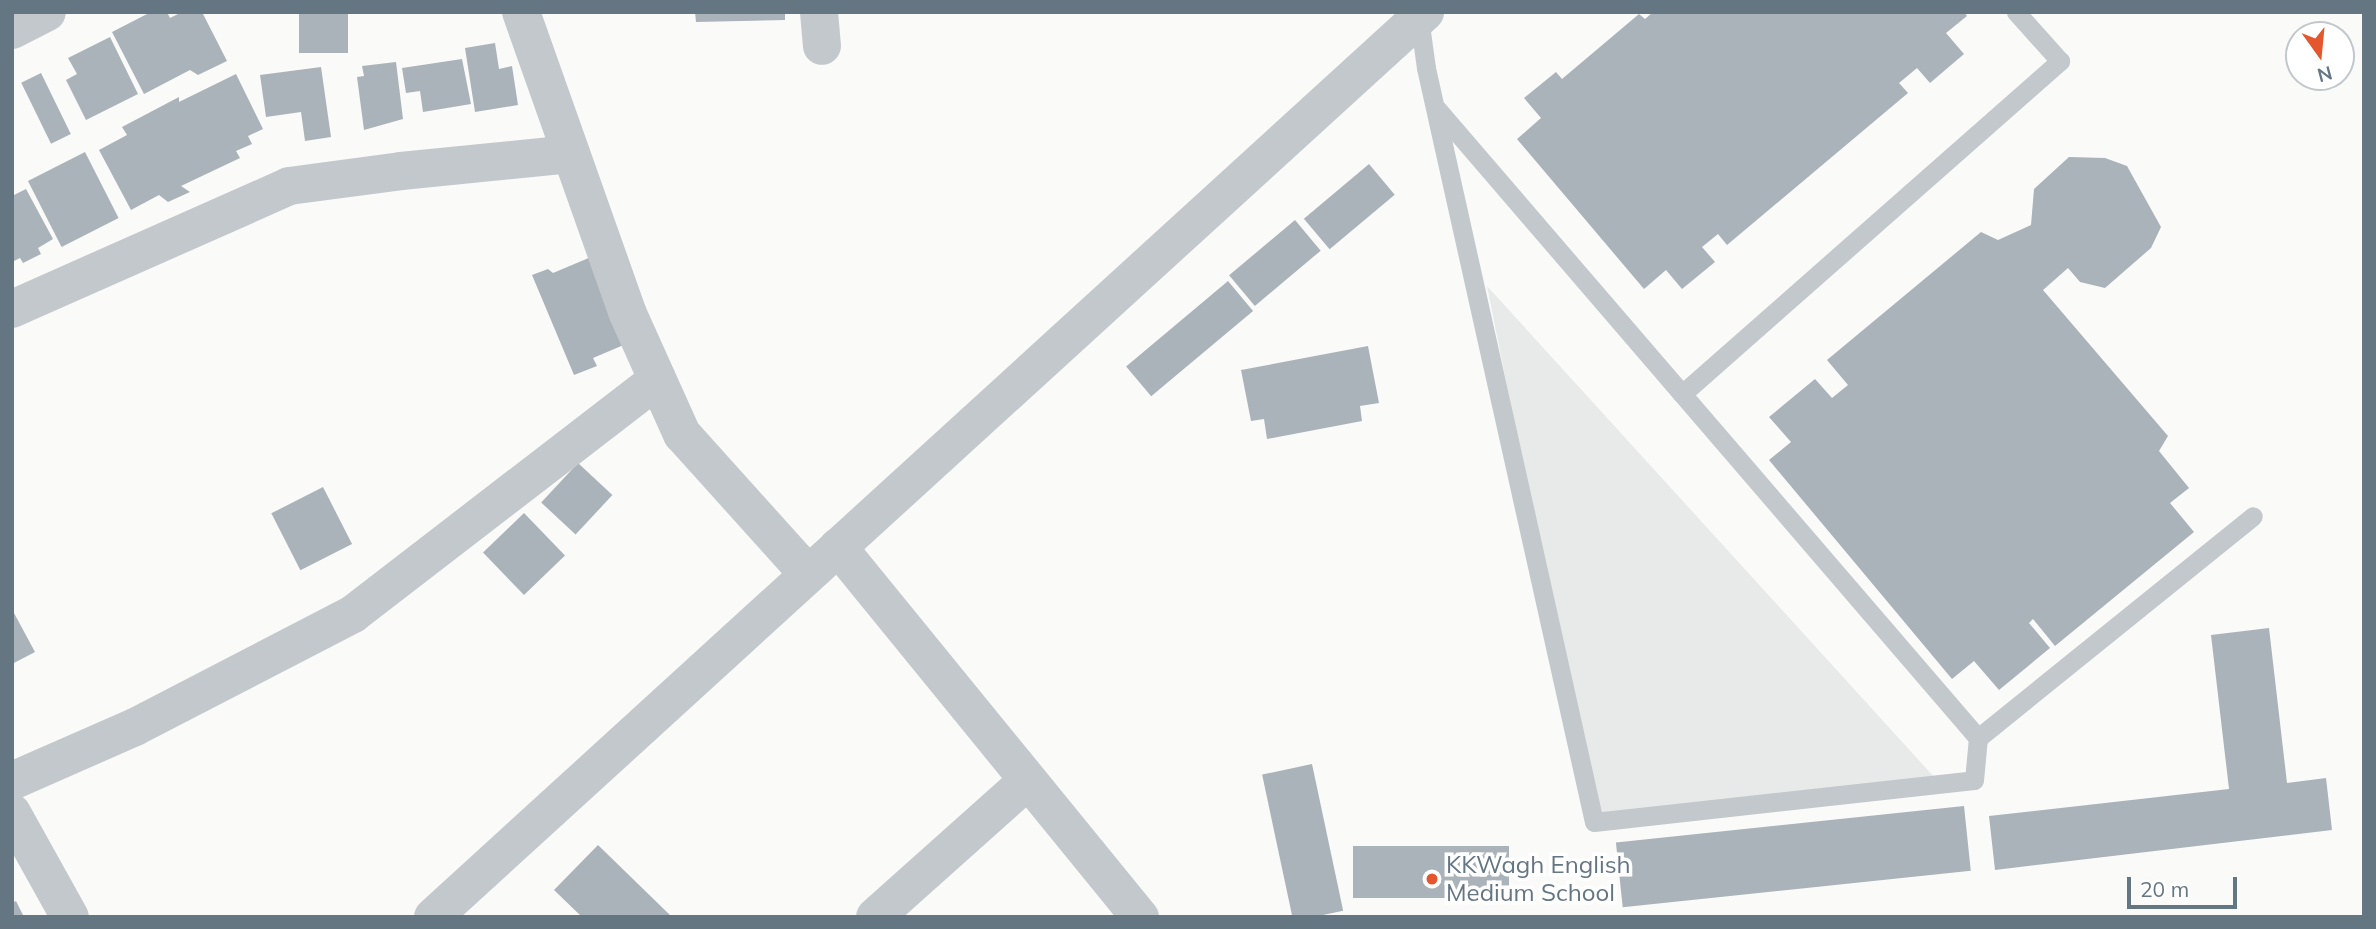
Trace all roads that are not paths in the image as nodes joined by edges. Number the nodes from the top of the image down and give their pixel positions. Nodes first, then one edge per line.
1 (47, 12) edge
2 (521, 12) edge
3 (2016, 12) edge
4 (1422, 15) edge
5 (12, 30) edge
6 (1434, 106) junction
7 (571, 154) junction
8 (12, 309) edge
9 (657, 380) junction
10 (1682, 394) junction
11 (2253, 516) dead end
12 (838, 547) junction
13 (808, 574) junction
14 (1979, 738) junction
15 (1028, 780) junction
16 (12, 781) edge
17 (12, 813) edge
18 (70, 917) edge
19 (433, 917) edge
20 (875, 917) edge
21 (1140, 917) edge

1 - 5 street
2 - 7 street
3 - 10 lane
4 - 6 lane
4 - 12 street
6 - 10 lane
6 - 14 lane
7 - 8 street
7 - 9 street
9 - 13 street
9 - 16 street
10 - 14 lane
11 - 14 lane
12 - 13 street
12 - 15 street
13 - 19 street
15 - 20 street
15 - 21 street
17 - 18 street

